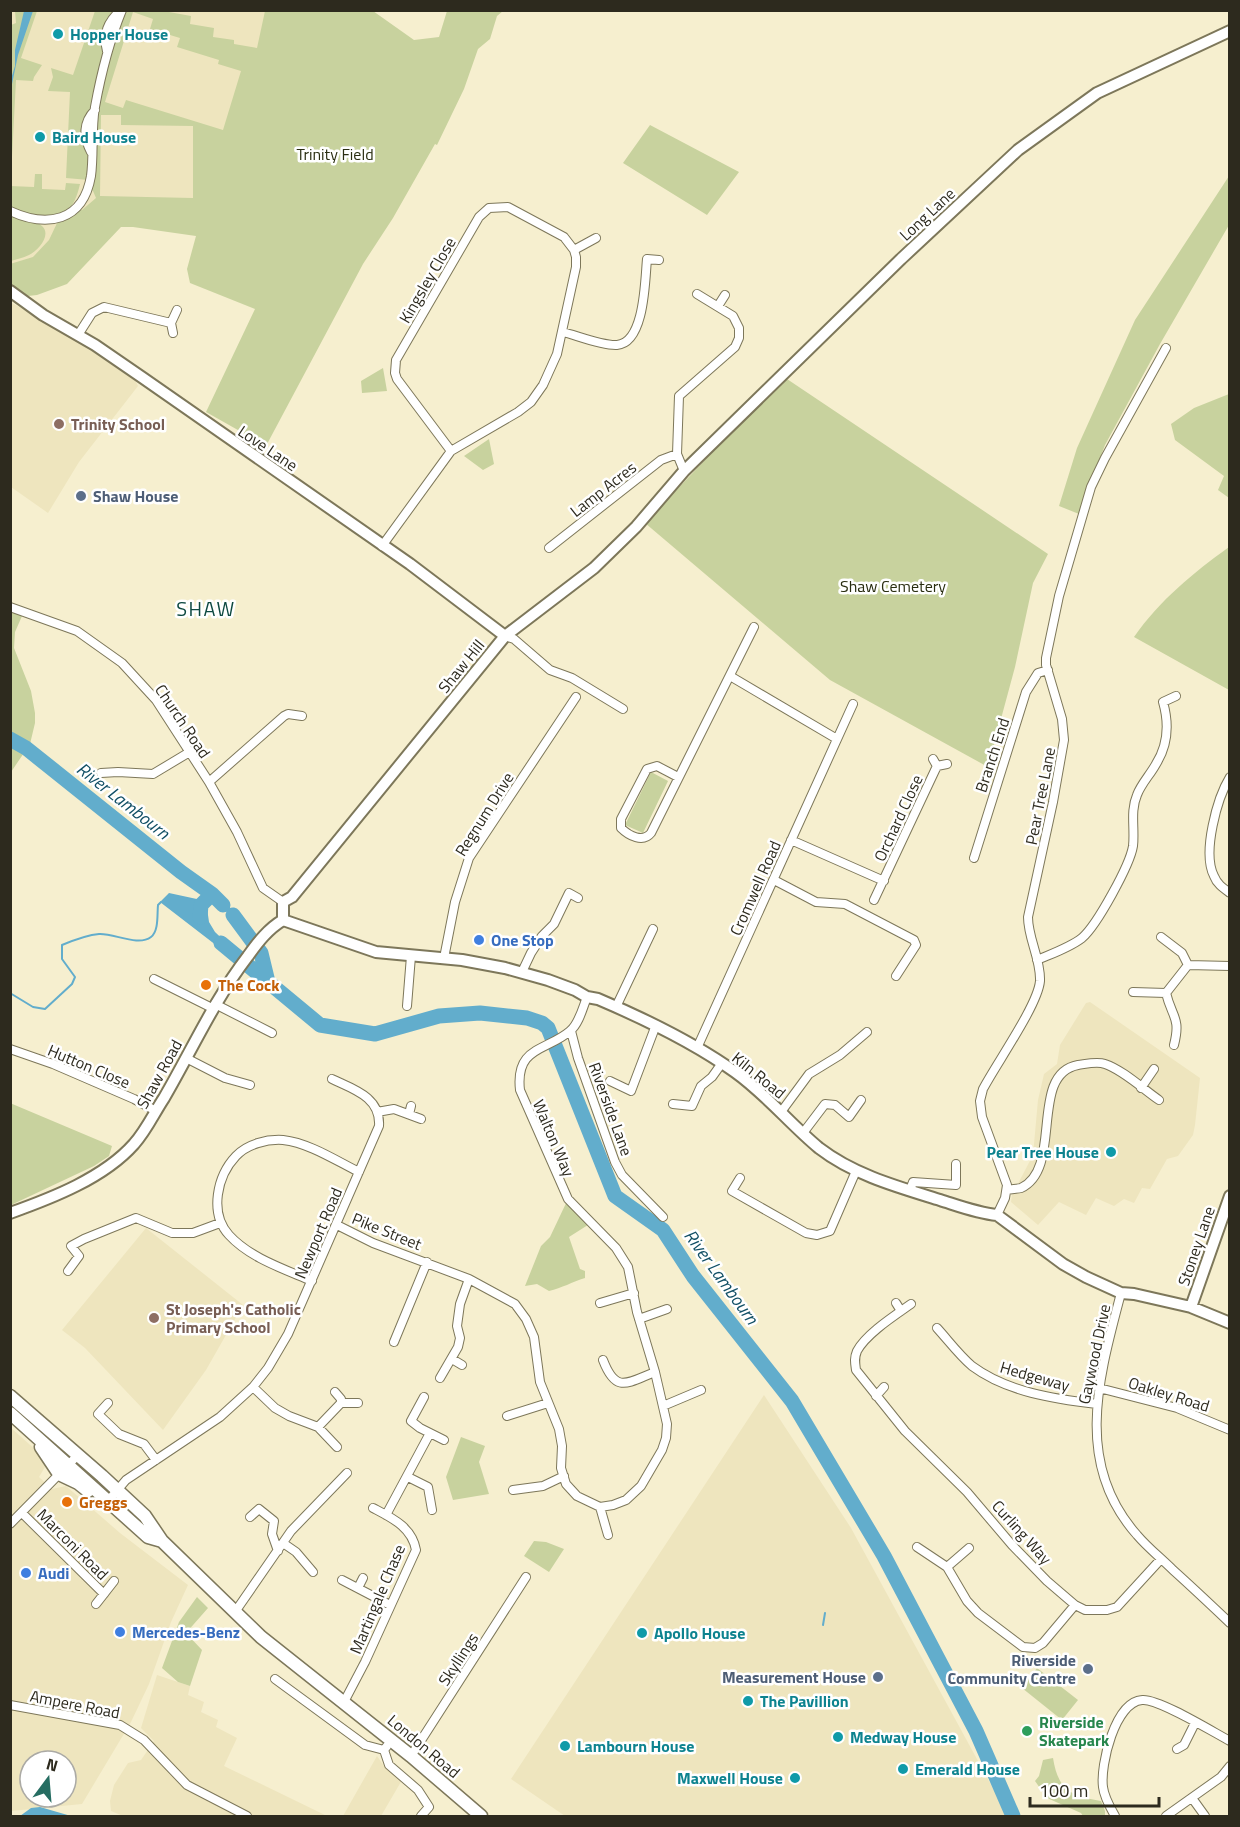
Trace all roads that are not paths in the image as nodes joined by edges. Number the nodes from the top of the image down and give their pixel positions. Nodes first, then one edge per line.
1 (122, 10) edge
2 (1230, 31) edge
3 (10, 211) edge
4 (596, 238) dead end
5 (574, 250) junction
6 (658, 260) dead end
7 (10, 291) edge
8 (698, 294) dead end
9 (725, 295) dead end
10 (718, 306) junction
11 (177, 310) dead end
12 (171, 323) junction
13 (563, 332) junction
14 (173, 333) dead end
15 (78, 335) junction
16 (1166, 348) dead end
17 (451, 451) junction
18 (677, 454) junction
19 (684, 471) junction
20 (382, 546) junction
21 (549, 548) dead end
22 (10, 607) edge
23 (754, 627) dead end
24 (505, 636) junction
25 (1048, 670) junction
26 (730, 676) junction
27 (1176, 696) dead end
28 (576, 697) dead end
29 (853, 704) dead end
30 (623, 709) dead end
31 (302, 716) dead end
32 (837, 739) junction
33 (188, 753) junction
34 (946, 764) dead end
35 (101, 773) dead end
36 (678, 777) junction
37 (1230, 777) edge
38 (209, 782) junction
39 (791, 840) junction
40 (974, 858) dead end
41 (774, 880) junction
42 (884, 881) junction
43 (1230, 893) edge
44 (578, 898) dead end
45 (874, 900) dead end
46 (283, 902) junction
47 (283, 920) junction
48 (554, 924) junction
49 (653, 929) dead end
50 (562, 930) dead end
51 (1161, 936) dead end
52 (411, 956) junction
53 (444, 958) junction
54 (1036, 960) junction
55 (1188, 965) junction
56 (1230, 966) edge
57 (522, 972) junction
58 (896, 976) dead end
59 (154, 980) dead end
60 (1133, 992) dead end
61 (1166, 993) junction
62 (587, 997) junction
63 (214, 1006) junction
64 (407, 1006) dead end
65 (616, 1006) junction
66 (656, 1025) junction
67 (568, 1032) junction
68 (867, 1032) dead end
69 (272, 1033) dead end
70 (1174, 1045) dead end
71 (697, 1048) junction
72 (10, 1049) edge
73 (186, 1058) junction
74 (722, 1063) junction
75 (1154, 1069) dead end
76 (332, 1080) dead end
77 (610, 1081) dead end
78 (249, 1085) dead end
79 (1141, 1088) junction
80 (861, 1100) dead end
81 (1159, 1100) dead end
82 (673, 1104) dead end
83 (156, 1111) junction
84 (377, 1112) junction
85 (781, 1112) junction
86 (421, 1119) dead end
87 (803, 1133) junction
88 (956, 1164) dead end
89 (856, 1171) junction
90 (359, 1172) junction
91 (740, 1178) dead end
92 (910, 1190) junction
93 (1007, 1190) junction
94 (1230, 1196) edge
95 (10, 1213) edge
96 (997, 1215) junction
97 (663, 1217) dead end
98 (220, 1223) junction
99 (337, 1225) junction
100 (427, 1262) junction
101 (68, 1271) dead end
102 (469, 1279) junction
103 (312, 1281) junction
104 (634, 1293) junction
105 (1121, 1293) junction
106 (600, 1303) dead end
107 (896, 1303) dead end
108 (911, 1304) dead end
109 (1191, 1307) junction
110 (667, 1309) dead end
111 (901, 1311) junction
112 (639, 1319) junction
113 (1230, 1323) edge
114 (937, 1328) dead end
115 (952, 1330) dead end
116 (945, 1337) junction
117 (394, 1342) dead end
118 (452, 1359) junction
119 (603, 1360) dead end
120 (462, 1365) dead end
121 (655, 1372) junction
122 (440, 1378) dead end
123 (253, 1387) junction
124 (884, 1387) dead end
125 (1099, 1388) junction
126 (701, 1390) dead end
127 (335, 1392) dead end
128 (10, 1396) edge
129 (876, 1396) junction
130 (424, 1397) dead end
131 (108, 1403) dead end
132 (341, 1403) junction
133 (358, 1403) dead end
134 (548, 1403) junction
135 (1097, 1404) junction
136 (663, 1406) junction
137 (10, 1413) edge
138 (507, 1416) dead end
139 (21, 1423) junction
140 (318, 1427) junction
141 (1230, 1430) edge
142 (430, 1433) junction
143 (444, 1440) dead end
144 (338, 1448) dead end
145 (73, 1460) junction
146 (156, 1460) junction
147 (347, 1473) dead end
148 (59, 1474) junction
149 (564, 1476) junction
150 (408, 1477) junction
151 (117, 1490) junction
152 (513, 1490) dead end
153 (108, 1501) junction
154 (600, 1507) junction
155 (373, 1508) dead end
156 (432, 1510) dead end
157 (22, 1513) junction
158 (386, 1515) junction
159 (250, 1517) dead end
160 (10, 1524) edge
161 (608, 1535) dead end
162 (162, 1541) junction
163 (283, 1543) junction
164 (917, 1546) dead end
165 (969, 1548) dead end
166 (276, 1555) junction
167 (1161, 1559) junction
168 (947, 1567) junction
169 (313, 1572) dead end
170 (526, 1577) dead end
171 (363, 1578) dead end
172 (342, 1580) dead end
173 (114, 1581) dead end
174 (358, 1588) junction
175 (104, 1594) junction
176 (96, 1604) dead end
177 (390, 1605) junction
178 (1075, 1605) junction
179 (235, 1612) junction
180 (1230, 1623) edge
181 (275, 1679) dead end
182 (344, 1702) junction
183 (10, 1705) edge
184 (1195, 1723) junction
185 (1230, 1741) edge
186 (388, 1745) junction
187 (1177, 1749) dead end
188 (411, 1756) junction
189 (1230, 1766) edge
190 (1192, 1798) junction
191 (247, 1816) edge
192 (421, 1816) edge
193 (481, 1816) edge
194 (1115, 1816) edge
195 (1166, 1816) edge
196 (1205, 1816) edge

1 - 3 street
2 - 19 street, Long Lane
4 - 5 street
5 - 13 street
5 - 17 street, Kingsley Close
6 - 13 street
7 - 15 street, Love Lane
8 - 10 street
9 - 10 street
10 - 18 street
11 - 12 street
12 - 14 street
12 - 15 street
13 - 17 street
15 - 20 street, Love Lane
16 - 25 street, Pear Tree Lane
17 - 20 street
18 - 19 street
18 - 21 street, Lamp Acres
19 - 24 street, Shaw Hill
20 - 24 street, Love Lane
22 - 33 street, Church Road
23 - 26 street
24 - 30 street
24 - 46 street, Shaw Hill
25 - 40 street, Branch End
25 - 54 street, Pear Tree Lane
26 - 32 street
26 - 36 street
27 - 54 street
28 - 53 street, Regnum Drive
29 - 32 street, Cromwell Road
31 - 38 street
32 - 39 street, Cromwell Road
33 - 35 street
33 - 38 street, Church Road
34 - 42 street, Orchard Close
36 - 36 street
37 - 43 street
38 - 46 street, Church Road
39 - 41 street, Cromwell Road
39 - 42 street, Orchard Close
41 - 58 street
41 - 71 street, Cromwell Road
42 - 45 street, Orchard Close
44 - 48 street
46 - 47 street
47 - 52 street, Kiln Road
47 - 63 street, Shaw Road
48 - 50 street
48 - 57 street
49 - 65 street
51 - 55 street
52 - 53 street, Kiln Road
52 - 64 street
53 - 57 street, Kiln Road
54 - 93 street, Pear Tree Lane
55 - 56 street
55 - 61 street
57 - 62 street, Kiln Road
59 - 63 street
60 - 61 street
61 - 70 street
62 - 65 street, Kiln Road
62 - 67 street
63 - 69 street
63 - 73 street, Shaw Road
65 - 66 street, Kiln Road
66 - 71 street, Kiln Road
66 - 77 street
67 - 97 street, Riverside Lane
67 - 104 street, Walton Way
68 - 85 street
71 - 74 street, Kiln Road
72 - 83 street, Hutton Close
73 - 78 street
73 - 83 street, Shaw Road
74 - 82 street
74 - 85 street, Kiln Road
75 - 79 street
76 - 84 street
79 - 81 street
79 - 93 street
80 - 87 street
83 - 95 street, Shaw Road
84 - 86 street
84 - 90 street, Newport Road
85 - 87 street, Kiln Road
87 - 89 street, Kiln Road
88 - 92 street
89 - 91 street
89 - 92 street, Kiln Road
90 - 98 street
90 - 99 street, Newport Road
92 - 96 street, Kiln Road
93 - 96 street
94 - 109 street, Stoney Lane
96 - 105 street, Kiln Road
98 - 101 street
98 - 103 street
99 - 100 street, Pike Street
99 - 103 street, Newport Road
100 - 102 street, Pike Street
100 - 117 street, Pike Street
102 - 118 street
102 - 134 street
103 - 123 street, Newport Road
104 - 106 street
104 - 112 street, Walton Way
105 - 109 street, Kiln Road
105 - 125 street, Gaywood Drive
107 - 111 street
108 - 111 street, Curling Way
109 - 113 street, Kiln Road
110 - 112 street
111 - 129 street, Curling Way
112 - 121 street, Walton Way
114 - 116 street, Hedgeway
115 - 116 street
116 - 135 street, Hedgeway
118 - 120 street
118 - 122 street
119 - 121 street
121 - 136 street, Walton Way
123 - 140 street
123 - 146 street, Newport Road
124 - 129 street
125 - 135 street, Gaywood Drive
125 - 141 street, Oakley Road
126 - 136 street
127 - 132 street
128 - 145 main road
129 - 178 street, Curling Way
130 - 142 street
131 - 146 street
132 - 133 street
132 - 140 street
134 - 138 street
134 - 149 street
135 - 167 street, Gaywood Drive
136 - 154 street, Walton Way
137 - 139 main road
139 - 145 main road
139 - 148 main road
140 - 144 street
142 - 143 street
142 - 150 street
145 - 148 street
145 - 151 main road
145 - 153 main road
146 - 151 street, Newport Road
147 - 163 street
148 - 153 main road
148 - 157 street
149 - 152 street
149 - 154 street
150 - 156 street
150 - 158 street
151 - 153 street, Newport Road
151 - 162 main road
153 - 162 main road
154 - 161 street
155 - 158 street, Martingale Chase
157 - 160 street
157 - 175 street, Marconi Road
158 - 177 street, Martingale Chase
159 - 166 street
162 - 179 main road, London Road
163 - 166 street
163 - 169 street
164 - 168 street
165 - 168 street
166 - 179 street
167 - 178 street
167 - 180 street, Gaywood Drive
168 - 178 street
170 - 188 street, Skyllings
171 - 174 street
172 - 174 street
173 - 175 street, Marconi Road
174 - 177 street
175 - 176 street, Marconi Road
177 - 182 street, Martingale Chase
179 - 182 main road, London Road
181 - 186 street
182 - 186 main road, London Road
183 - 191 street, Ampere Road
184 - 185 street
184 - 187 street
184 - 194 street
186 - 188 main road, London Road
186 - 192 street
188 - 193 main road, London Road
189 - 190 street
190 - 195 street
190 - 196 street

